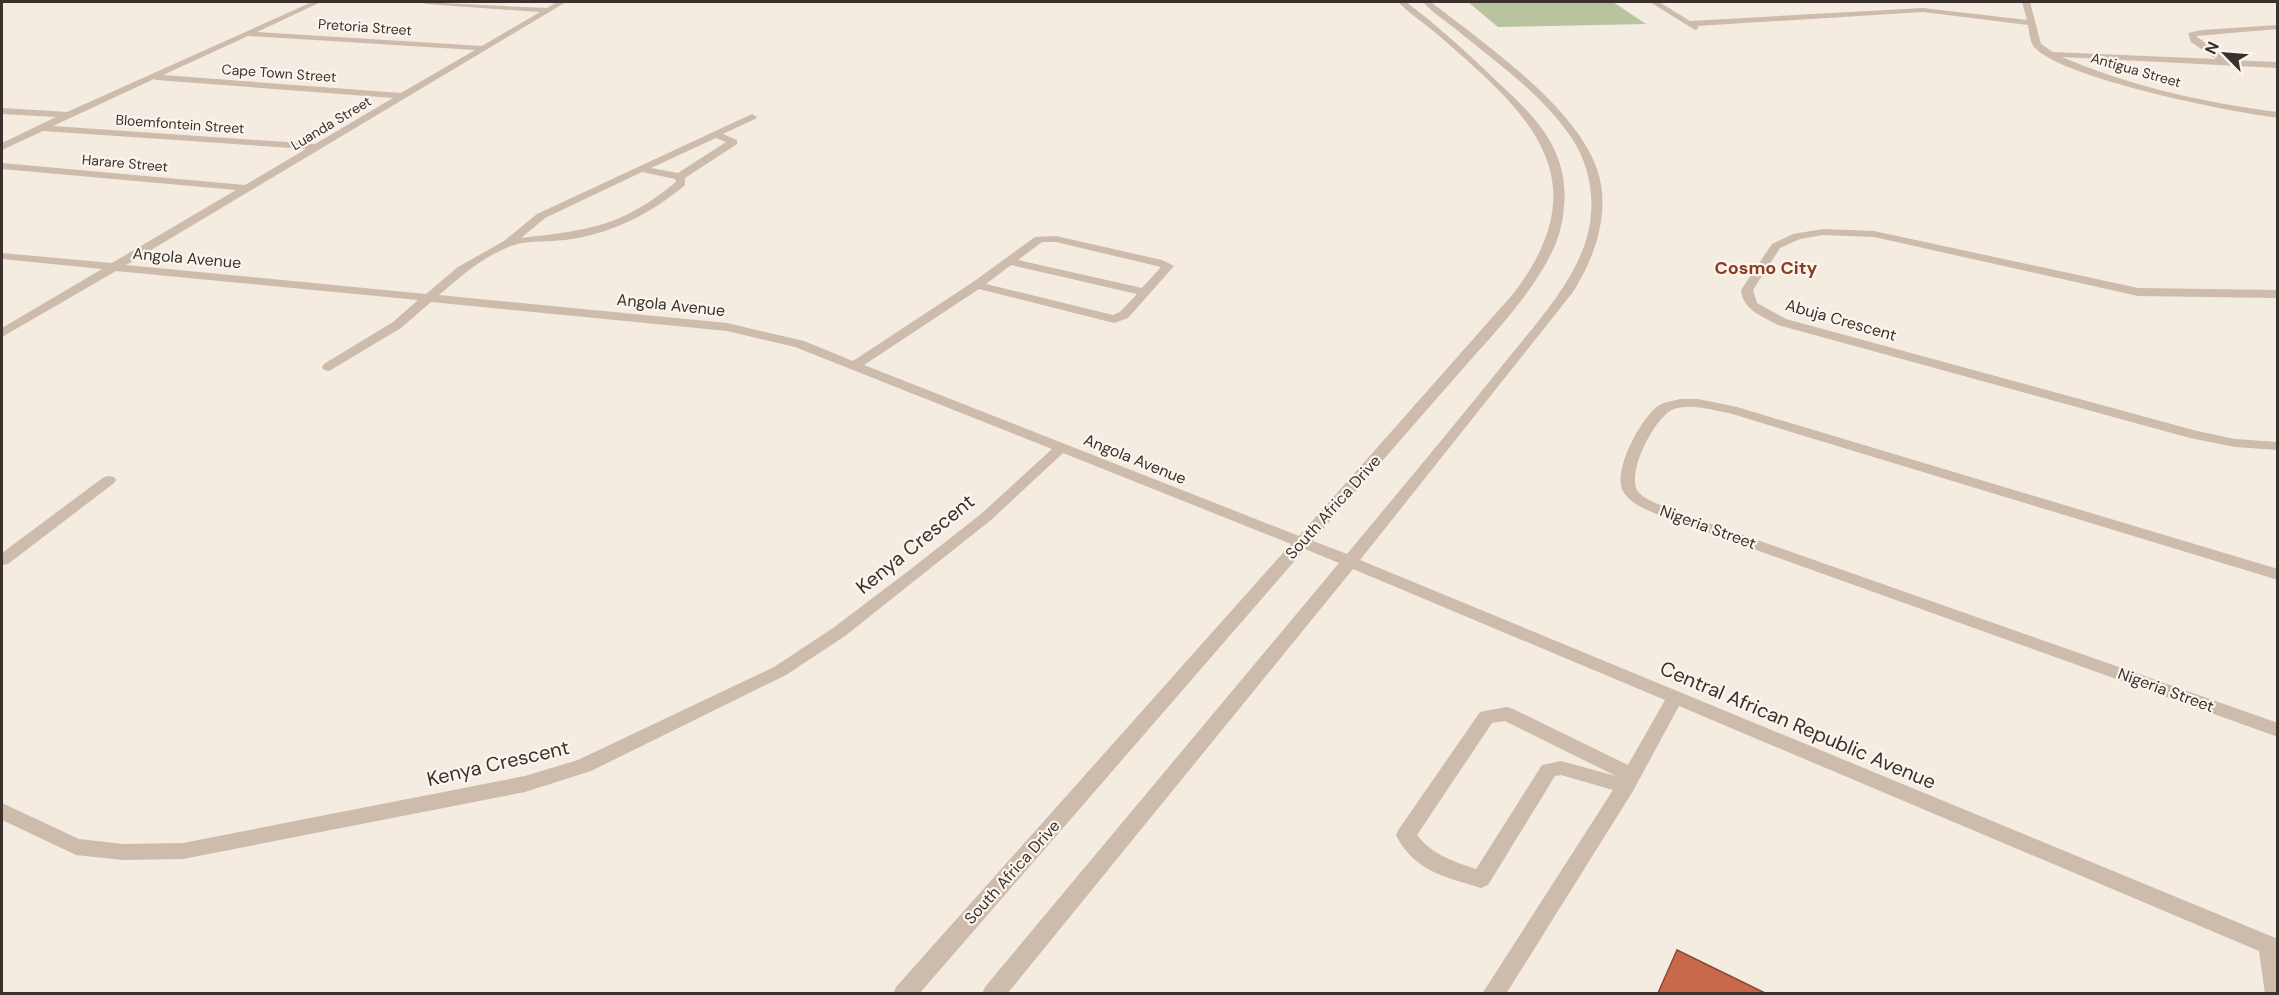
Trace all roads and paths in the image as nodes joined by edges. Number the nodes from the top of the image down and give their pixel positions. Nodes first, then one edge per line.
1 (317, 2) edge
2 (426, 2) edge
3 (562, 2) edge
4 (1402, 2) edge
5 (1427, 2) edge
6 (1654, 2) edge
7 (1865, 2) edge
8 (2026, 2) edge
9 (549, 10) junction
10 (1885, 12) junction
11 (2031, 23) junction
12 (2277, 27) edge
13 (246, 33) junction
14 (482, 48) junction
15 (2047, 54) junction
16 (2224, 61) junction
17 (2277, 65) edge
18 (153, 77) junction
19 (402, 96) junction
20 (2, 111) edge
21 (68, 115) junction
22 (2277, 115) edge
23 (752, 117) dead end
24 (42, 128) junction
25 (715, 134) junction
26 (2, 147) edge
27 (316, 147) junction
28 (2, 166) edge
29 (641, 169) junction
30 (680, 177) junction
31 (247, 188) junction
32 (508, 243) junction
33 (2, 256) edge
34 (1008, 261) junction
35 (113, 267) junction
36 (977, 285) junction
37 (1145, 292) junction
38 (2277, 294) edge
39 (430, 297) junction
40 (2, 333) edge
41 (856, 365) junction
42 (329, 367) dead end
43 (2277, 446) edge
44 (1062, 447) junction
45 (110, 480) dead end
46 (1300, 543) junction
47 (2, 560) edge
48 (1349, 561) junction
49 (2277, 575) edge
50 (1676, 698) junction
51 (2277, 730) edge
52 (1629, 780) junction
53 (2, 811) edge
54 (2273, 948) edge
55 (904, 993) edge
56 (993, 993) edge
57 (1493, 993) edge
58 (2276, 993) edge

1 - 13 street
2 - 9 street
3 - 9 street, Luanda Street
4 - 46 street, South Africa Drive
5 - 48 street
6 - 10 street
7 - 10 street
8 - 11 street
9 - 14 street, Luanda Street
10 - 11 street
11 - 15 street
12 - 16 street
13 - 14 street, Pretoria Street
13 - 18 street
14 - 19 street, Luanda Street
15 - 16 street
15 - 22 street, Antigua Street
16 - 17 street
18 - 19 street, Cape Town Street
18 - 21 street
19 - 27 street, Luanda Street
20 - 21 street
21 - 24 street
23 - 25 street
24 - 26 street
24 - 27 street, Bloemfontein Street
25 - 29 street
25 - 30 street
27 - 31 street, Luanda Street
28 - 31 street, Harare Street
29 - 30 street
29 - 32 street
30 - 32 street
31 - 35 street, Luanda Street
32 - 39 street
33 - 35 street, Angola Avenue
34 - 36 street
34 - 37 street
34 - 37 street
35 - 39 street, Angola Avenue
35 - 40 street
36 - 37 street
36 - 41 street
38 - 43 street, Abuja Crescent
39 - 41 street, Angola Avenue
39 - 42 street
41 - 44 street, Angola Avenue
44 - 46 street, Angola Avenue
44 - 53 street, Kenya Crescent
45 - 47 street
46 - 48 street, Central African Republic Avenue
46 - 55 street, South Africa Drive
48 - 50 street, Central African Republic Avenue
48 - 56 street
49 - 51 street, Nigeria Street
50 - 52 street
50 - 54 street, Central African Republic Avenue
52 - 52 street
52 - 57 street
54 - 58 street

